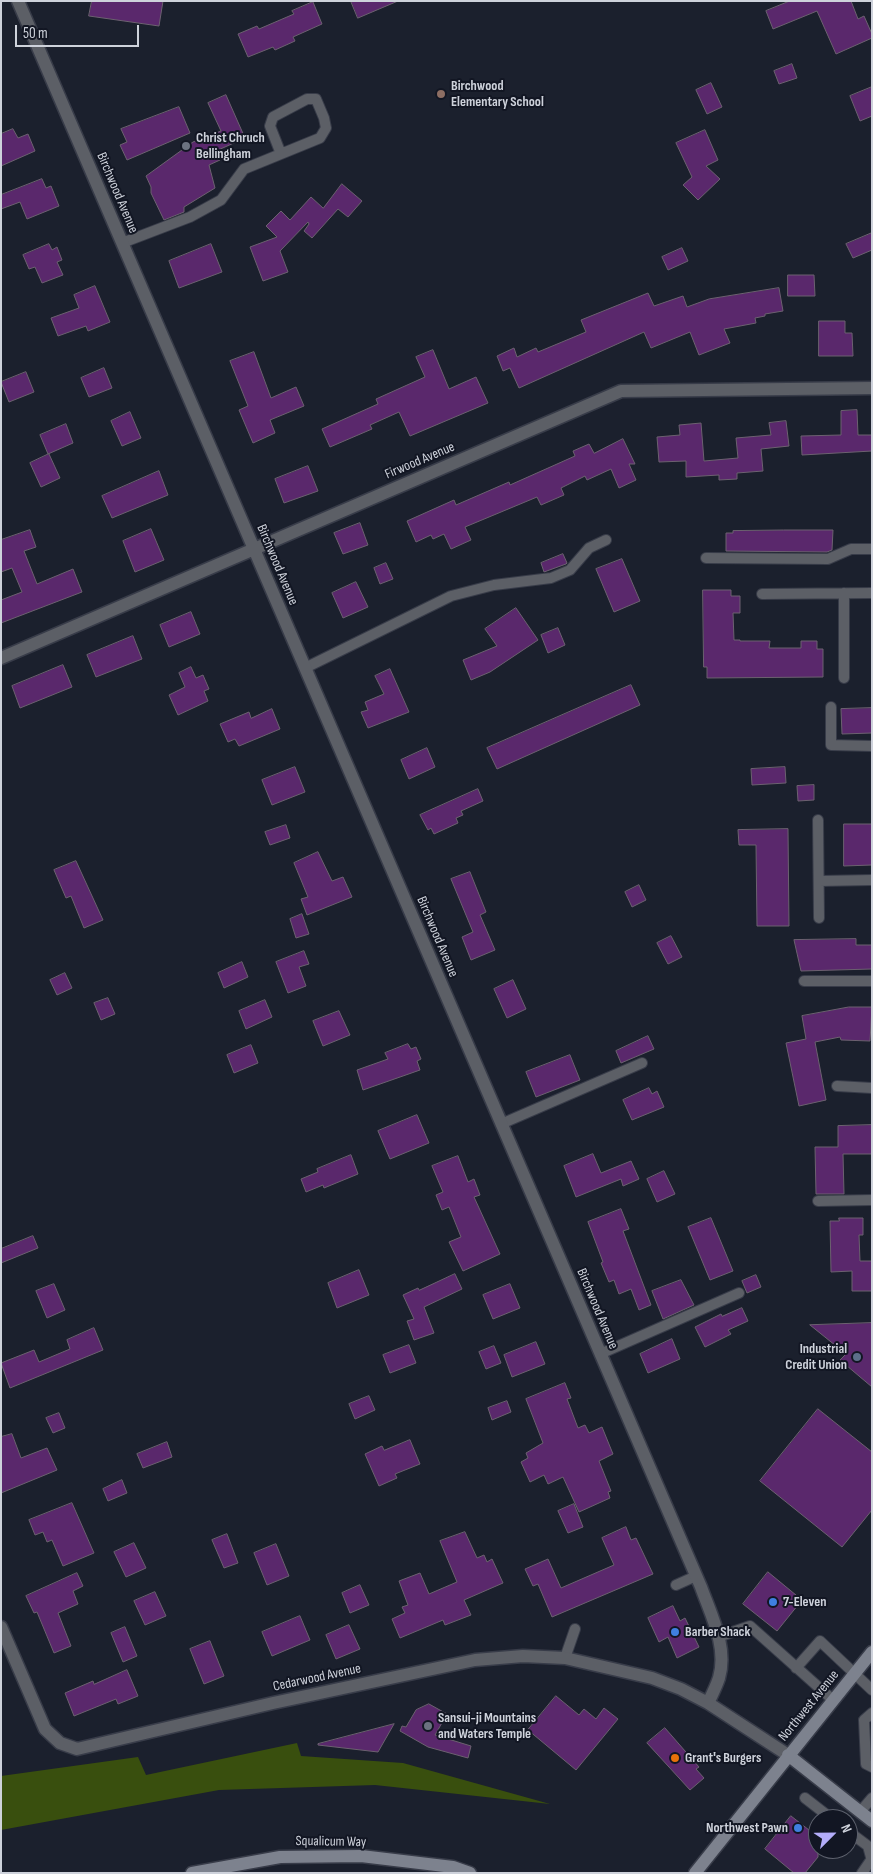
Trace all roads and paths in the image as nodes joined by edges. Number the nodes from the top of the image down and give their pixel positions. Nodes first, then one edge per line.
1 (18, 1) edge
2 (281, 154) junction
3 (122, 243) junction
4 (872, 388) edge
5 (606, 540) dead end
6 (872, 549) edge
7 (254, 550) junction
8 (706, 558) dead end
9 (844, 593) junction
10 (872, 593) edge
11 (762, 594) dead end
12 (1, 658) edge
13 (305, 668) junction
14 (844, 678) dead end
15 (831, 707) dead end
16 (872, 746) edge
17 (818, 820) dead end
18 (872, 880) edge
19 (819, 881) junction
20 (819, 918) dead end
21 (804, 981) dead end
22 (872, 981) edge
23 (642, 1063) dead end
24 (837, 1086) dead end
25 (872, 1088) edge
26 (501, 1124) junction
27 (872, 1200) edge
28 (818, 1201) dead end
29 (739, 1293) dead end
30 (600, 1354) junction
31 (696, 1576) junction
32 (676, 1585) dead end
33 (1, 1626) edge
34 (575, 1629) dead end
35 (718, 1637) junction
36 (872, 1652) edge
37 (565, 1658) junction
38 (796, 1668) junction
39 (855, 1673) junction
40 (872, 1690) edge
41 (833, 1700) junction
42 (708, 1703) junction
43 (872, 1713) edge
44 (788, 1755) junction
45 (872, 1767) edge
46 (805, 1798) dead end
47 (872, 1798) edge
48 (819, 1809) edge
49 (860, 1812) junction
50 (872, 1821) edge
51 (858, 1837) edge
52 (870, 1844) edge
53 (871, 1860) edge
54 (192, 1873) edge
55 (470, 1873) edge
56 (695, 1873) edge
57 (862, 1873) edge

1 - 3 street, Birchwood Avenue
2 - 2 lane
2 - 3 lane
3 - 7 street, Birchwood Avenue
4 - 7 street, Firwood Avenue
5 - 13 lane
6 - 8 lane
7 - 12 street, Firwood Avenue
7 - 13 street, Birchwood Avenue
9 - 10 lane
9 - 11 lane
9 - 14 lane
13 - 26 street, Birchwood Avenue
15 - 16 lane
17 - 19 lane
18 - 19 lane
19 - 20 lane
21 - 22 lane
23 - 26 lane
24 - 25 lane
26 - 30 street, Birchwood Avenue
27 - 28 lane
29 - 30 lane
30 - 31 street, Birchwood Avenue
31 - 32 lane
31 - 35 street, Birchwood Avenue
33 - 37 street, Cedarwood Avenue
34 - 37 lane
35 - 38 lane
35 - 42 street, Birchwood Avenue
36 - 39 street, Northwest Avenue
37 - 42 street, Cedarwood Avenue
38 - 39 lane
38 - 41 lane
39 - 40 lane
39 - 41 street, Northwest Avenue
41 - 44 street, Northwest Avenue
42 - 44 street
43 - 45 lane
44 - 49 street
44 - 56 street, Northwest Avenue
46 - 48 lane
47 - 49 lane
49 - 50 street
51 - 52 lane
52 - 53 lane
53 - 57 lane
54 - 55 street, Squalicum Way

